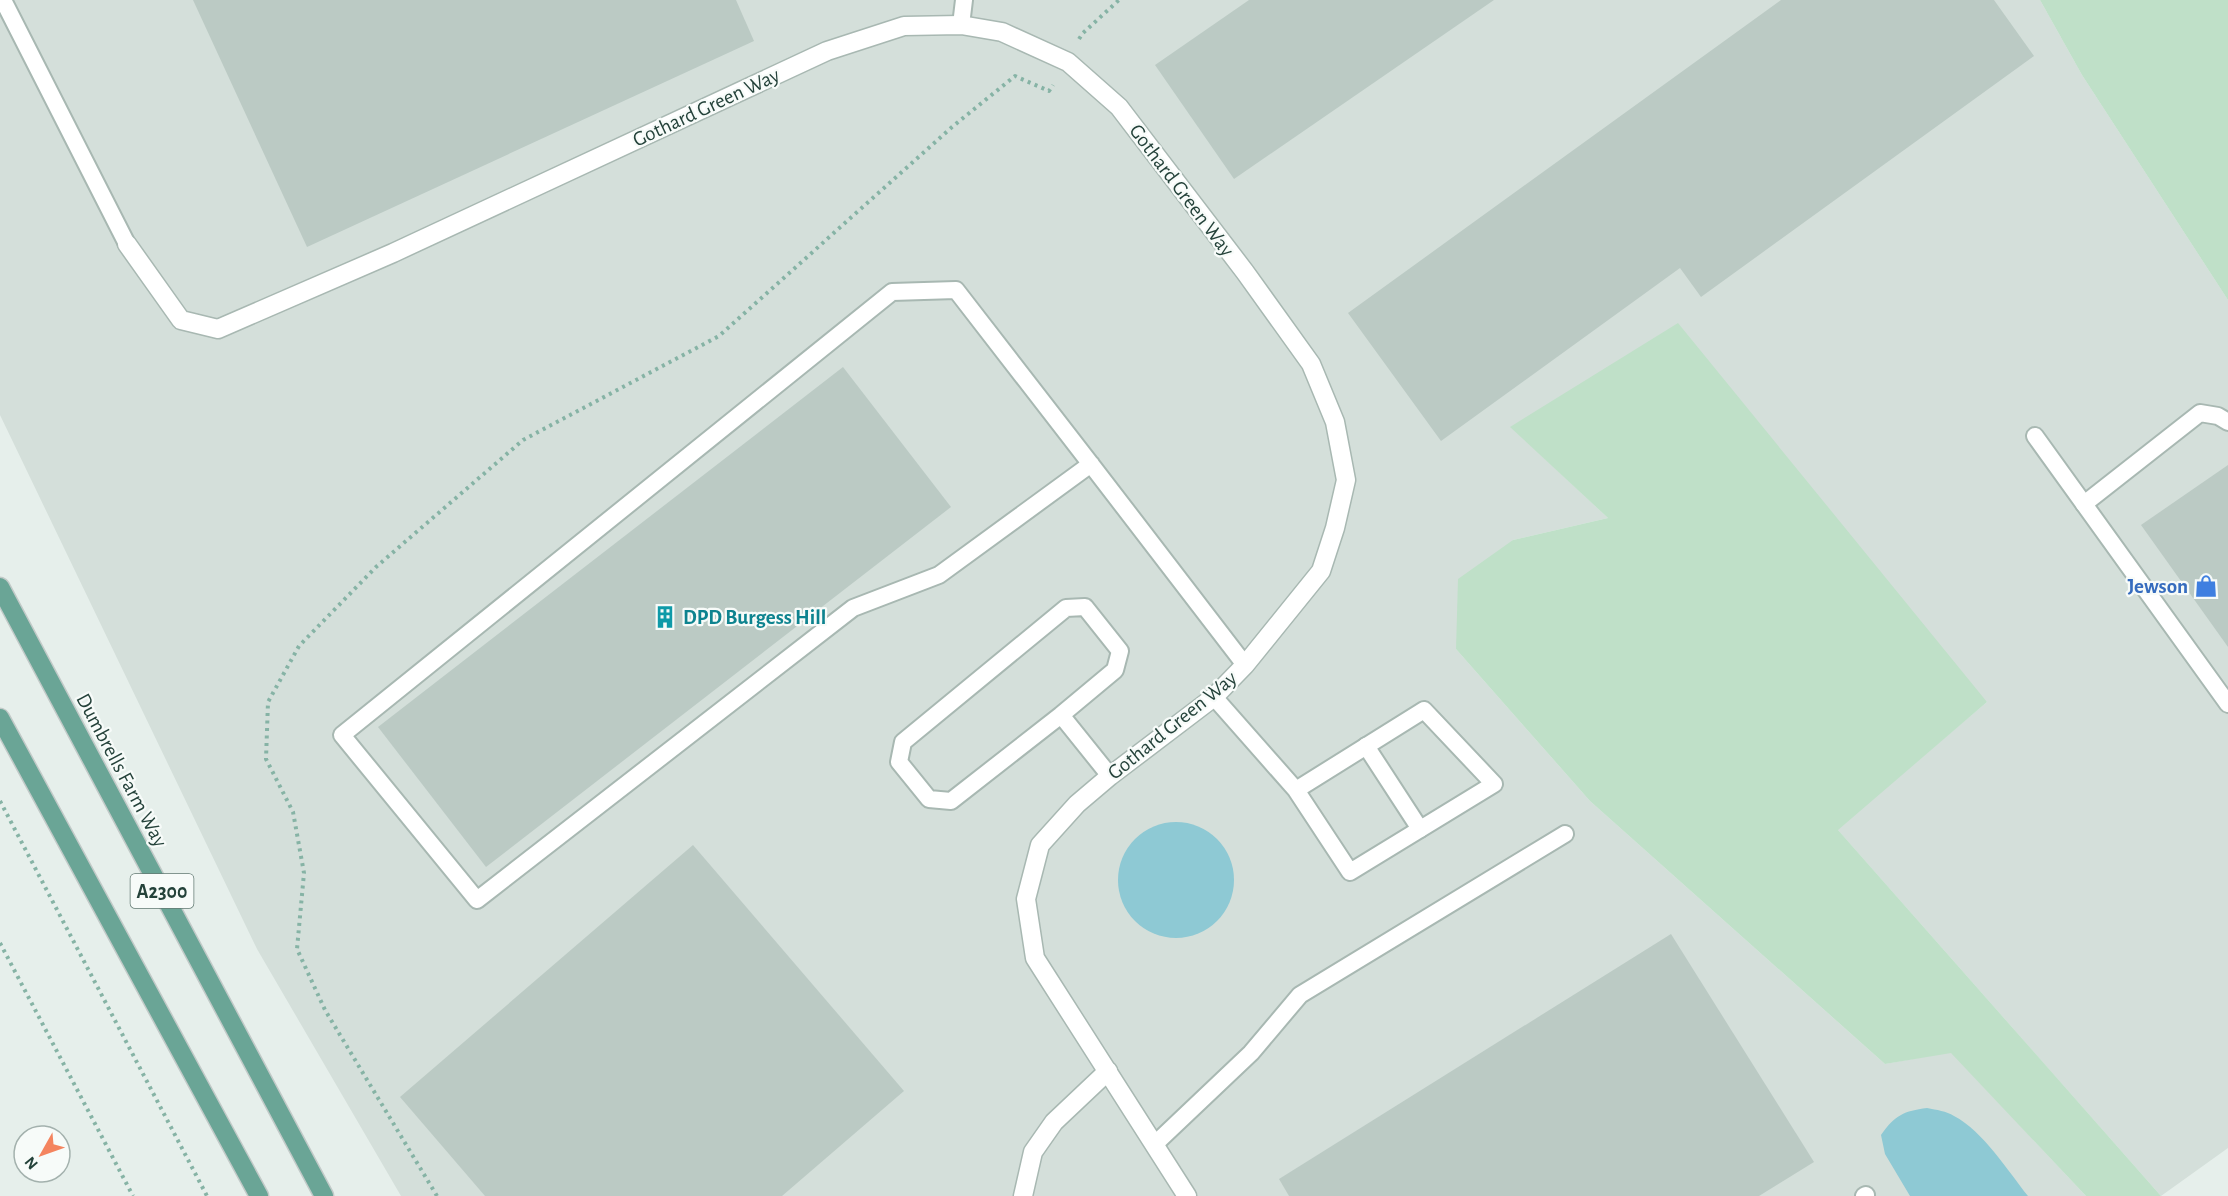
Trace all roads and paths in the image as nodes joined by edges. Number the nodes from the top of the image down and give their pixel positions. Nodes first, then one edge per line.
1 (3, 0) edge
2 (964, 0) edge
3 (961, 25) junction
4 (127, 244) joint
5 (2228, 422) edge
6 (2035, 436) dead end
7 (1091, 465) junction
8 (2084, 504) junction
9 (0, 587) edge
10 (1245, 665) junction
11 (1214, 697) junction
12 (2228, 704) edge
13 (1061, 715) junction
14 (0, 718) edge
15 (1366, 746) junction
16 (1110, 776) junction
17 (1296, 790) junction
18 (0, 801) edge
19 (1420, 829) junction
20 (1565, 834) dead end
21 (0, 943) edge
22 (1108, 1071) junction
23 (1155, 1144) junction
24 (133, 1196) edge
25 (207, 1196) edge
26 (259, 1196) edge
27 (324, 1196) edge
28 (1023, 1196) edge
29 (1187, 1196) edge

1 - 4 lane
2 - 3 lane
3 - 4 street, Gothard Green Way
3 - 10 street, Gothard Green Way
5 - 8 lane
6 - 8 lane
7 - 7 lane
7 - 10 lane
8 - 12 lane
9 - 27 main road, Dumbrells Farm Way / A2300
10 - 11 street, Gothard Green Way
11 - 16 street, Gothard Green Way
11 - 17 lane
13 - 13 lane
13 - 16 lane
14 - 26 main road, A2300
15 - 17 lane
15 - 19 lane
15 - 19 lane
16 - 22 street, Gothard Green Way
17 - 19 lane
18 - 25 path
20 - 23 lane
21 - 24 path
22 - 23 street, Gothard Green Way
22 - 28 street
23 - 29 street, Gothard Green Way

